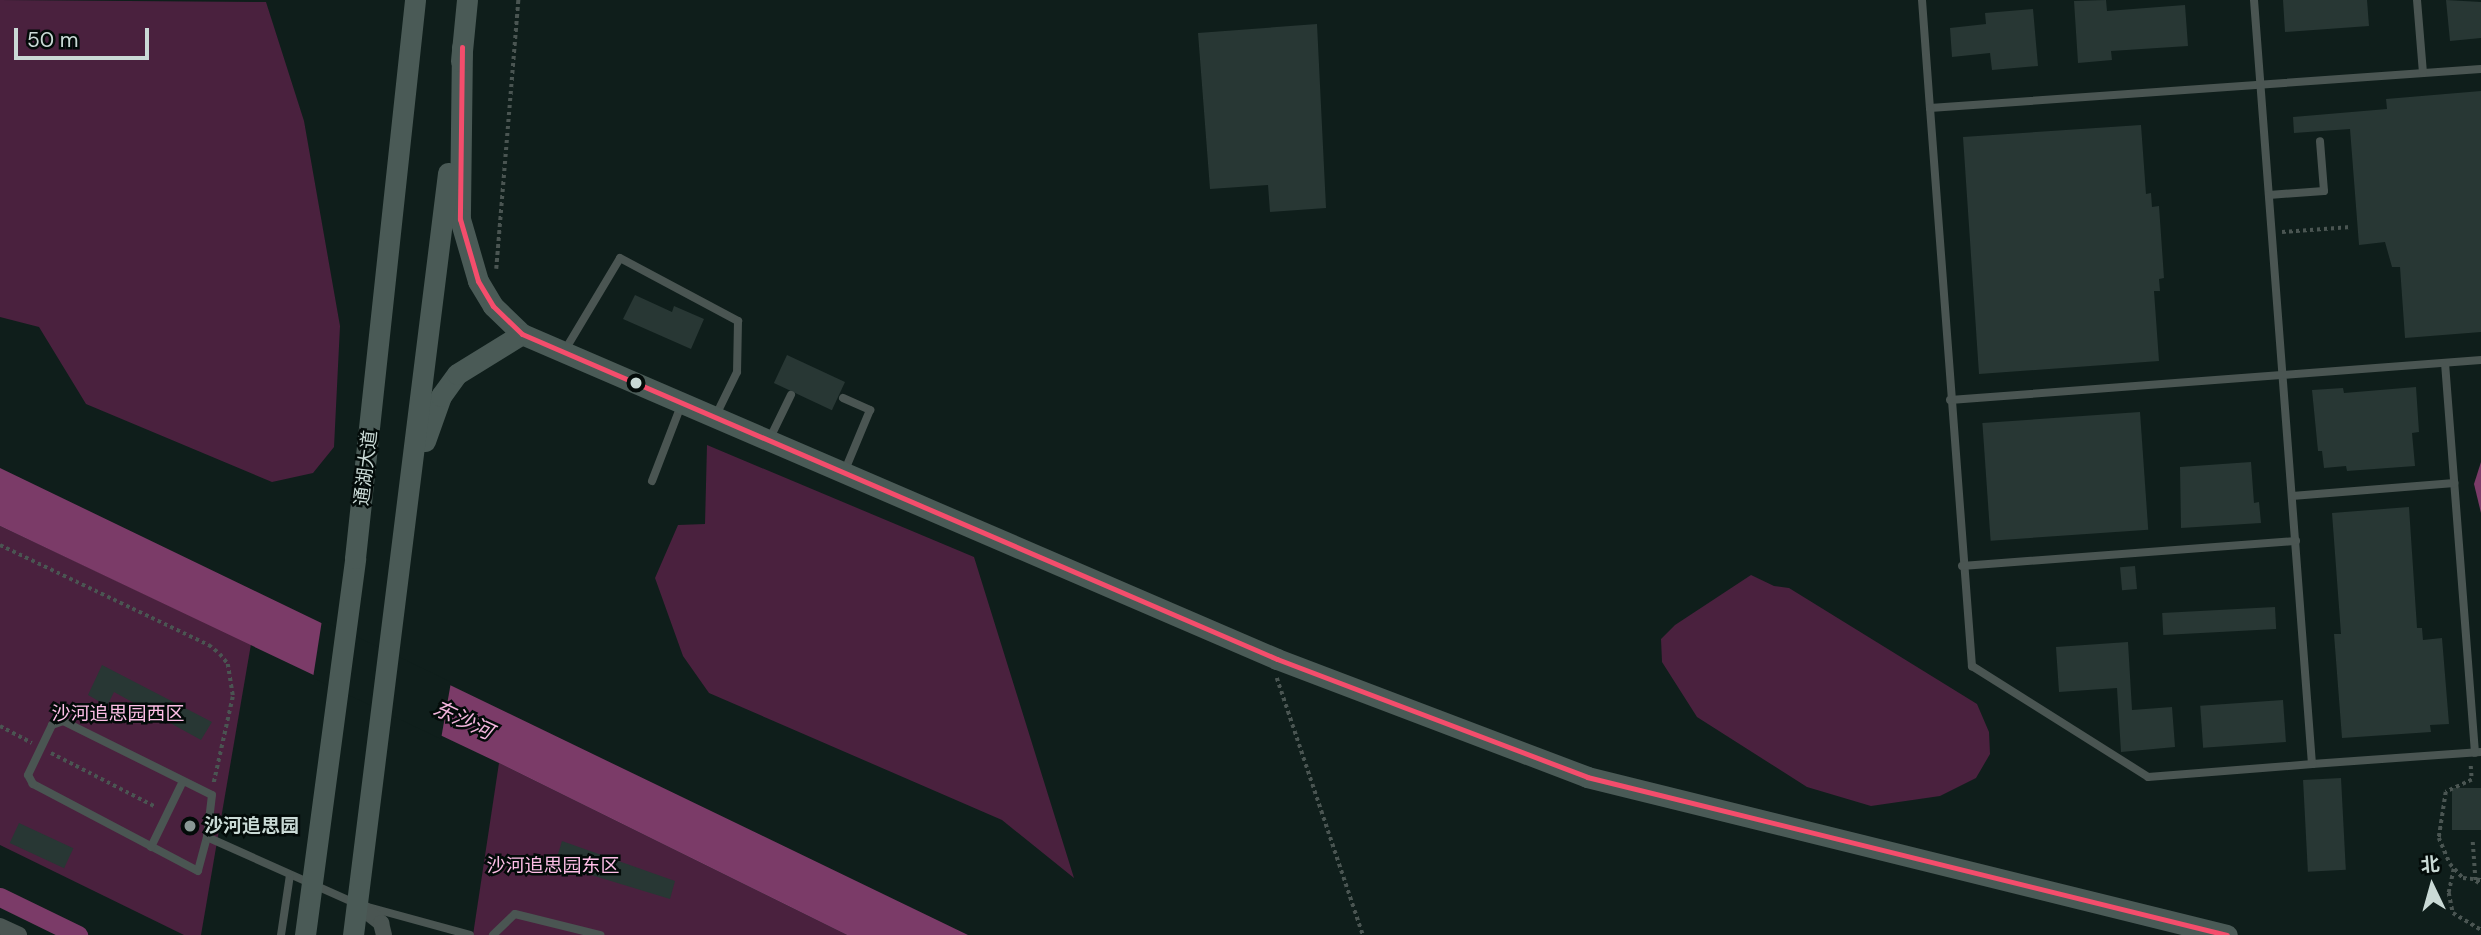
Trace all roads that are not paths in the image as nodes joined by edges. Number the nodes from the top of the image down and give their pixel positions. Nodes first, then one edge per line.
1 (415, 0) edge
2 (467, 0) edge
3 (1922, 0) edge
4 (2254, 0) edge
5 (2417, 0) edge
6 (462, 47) junction
7 (2481, 69) edge
8 (2423, 73) junction
9 (2261, 85) junction
10 (1930, 108) junction
11 (2320, 141) dead end
12 (2269, 195) junction
13 (522, 334) junction
14 (564, 352) junction
15 (2481, 360) edge
16 (2445, 363) junction
17 (2284, 375) junction
18 (791, 395) dead end
19 (844, 398) dead end
20 (1950, 400) junction
21 (682, 403) junction
22 (715, 417) junction
23 (769, 441) junction
24 (844, 473) junction
25 (652, 481) dead end
26 (2454, 483) junction
27 (2292, 496) junction
28 (409, 503) junction
29 (2296, 541) junction
30 (1962, 566) junction
31 (2475, 753) edge
32 (2312, 764) junction
33 (183, 781) junction
34 (207, 836) junction
35 (151, 846) junction
36 (290, 875) junction
37 (312, 885) junction
38 (357, 904) junction
39 (558, 923) junction
40 (0, 926) edge
41 (19, 935) edge
42 (281, 935) edge
43 (304, 935) edge
44 (354, 935) edge
45 (384, 935) edge
46 (470, 935) edge
47 (493, 935) edge
48 (555, 935) edge
49 (600, 935) edge
50 (2227, 935) edge

1 - 37 street, 通湖大道
2 - 6 street
3 - 10 lane
4 - 9 lane
5 - 8 lane
6 - 13 street
6 - 28 street
7 - 8 lane
8 - 9 lane
9 - 10 lane
9 - 12 lane
10 - 20 lane
11 - 12 lane
12 - 17 lane
13 - 14 street
13 - 28 street
14 - 21 street
14 - 22 lane
15 - 16 lane
16 - 17 lane
16 - 26 lane
17 - 20 lane
17 - 27 lane
18 - 23 lane
19 - 24 lane
20 - 30 lane
21 - 22 street
21 - 25 lane
22 - 23 street
23 - 24 street
24 - 50 street
26 - 27 lane
26 - 31 lane
27 - 29 lane
28 - 38 street
29 - 30 lane
29 - 32 lane
30 - 32 lane
31 - 32 lane
33 - 34 lane
33 - 35 lane
33 - 35 lane
34 - 35 lane
34 - 36 lane
36 - 37 lane
36 - 42 lane
37 - 38 lane
37 - 43 street, 通湖大道
38 - 44 street
38 - 45 street
38 - 46 lane
39 - 47 lane
39 - 48 lane
39 - 49 lane
40 - 41 street

